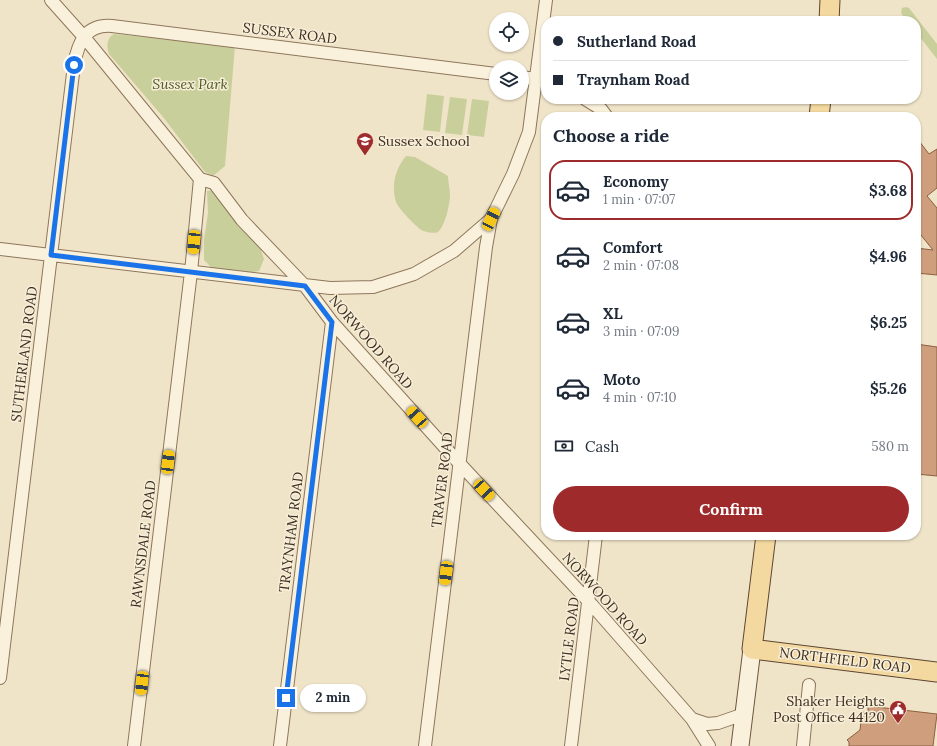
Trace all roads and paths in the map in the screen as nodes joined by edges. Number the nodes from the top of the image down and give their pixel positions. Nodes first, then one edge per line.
1 (51, 0) edge
2 (546, 0) edge
3 (830, 0) edge
4 (545, 16) edge
5 (829, 16) edge
6 (84, 37) junction
7 (489, 73) edge
8 (529, 78) edge
9 (541, 80) edge
10 (594, 104) edge
11 (604, 112) edge
12 (200, 179) junction
13 (491, 219) junction
14 (0, 249) edge
15 (51, 255) junction
16 (191, 272) junction
17 (305, 286) junction
18 (332, 322) junction
19 (459, 463) junction
20 (595, 540) edge
21 (765, 540) edge
22 (588, 600) junction
23 (752, 650) junction
24 (937, 672) edge
25 (0, 678) edge
26 (809, 685) dead end
27 (744, 714) junction
28 (692, 718) junction
29 (134, 746) edge
30 (280, 746) edge
31 (425, 746) edge
32 (571, 746) edge
33 (709, 746) edge
34 (740, 746) edge
35 (743, 746) edge
36 (803, 746) edge

1 - 6 street, NORWOOD ROAD
2 - 4 street
3 - 5 main road
6 - 7 street, SUSSEX ROAD
6 - 12 street, NORWOOD ROAD
6 - 15 street, SUTHERLAND ROAD
8 - 9 street
9 - 13 street
10 - 11 street
12 - 16 street, RAWNSDALE ROAD
12 - 17 street, NORWOOD ROAD
13 - 17 street
13 - 19 street, TRAVER ROAD
14 - 15 street
15 - 16 street
15 - 25 street, SUTHERLAND ROAD
16 - 17 street
16 - 29 street, RAWNSDALE ROAD
17 - 18 street, NORWOOD ROAD
18 - 19 street, NORWOOD ROAD
18 - 30 street, TRAYNHAM ROAD
19 - 22 street, NORWOOD ROAD
19 - 31 street, TRAVER ROAD
20 - 22 street, LYTLE ROAD
21 - 23 main road
22 - 28 street, NORWOOD ROAD
22 - 32 street, LYTLE ROAD
23 - 24 main road, NORTHFIELD ROAD
23 - 27 main road
26 - 36 street
27 - 28 street
27 - 34 main road
28 - 33 street, NORWOOD ROAD
34 - 35 street

